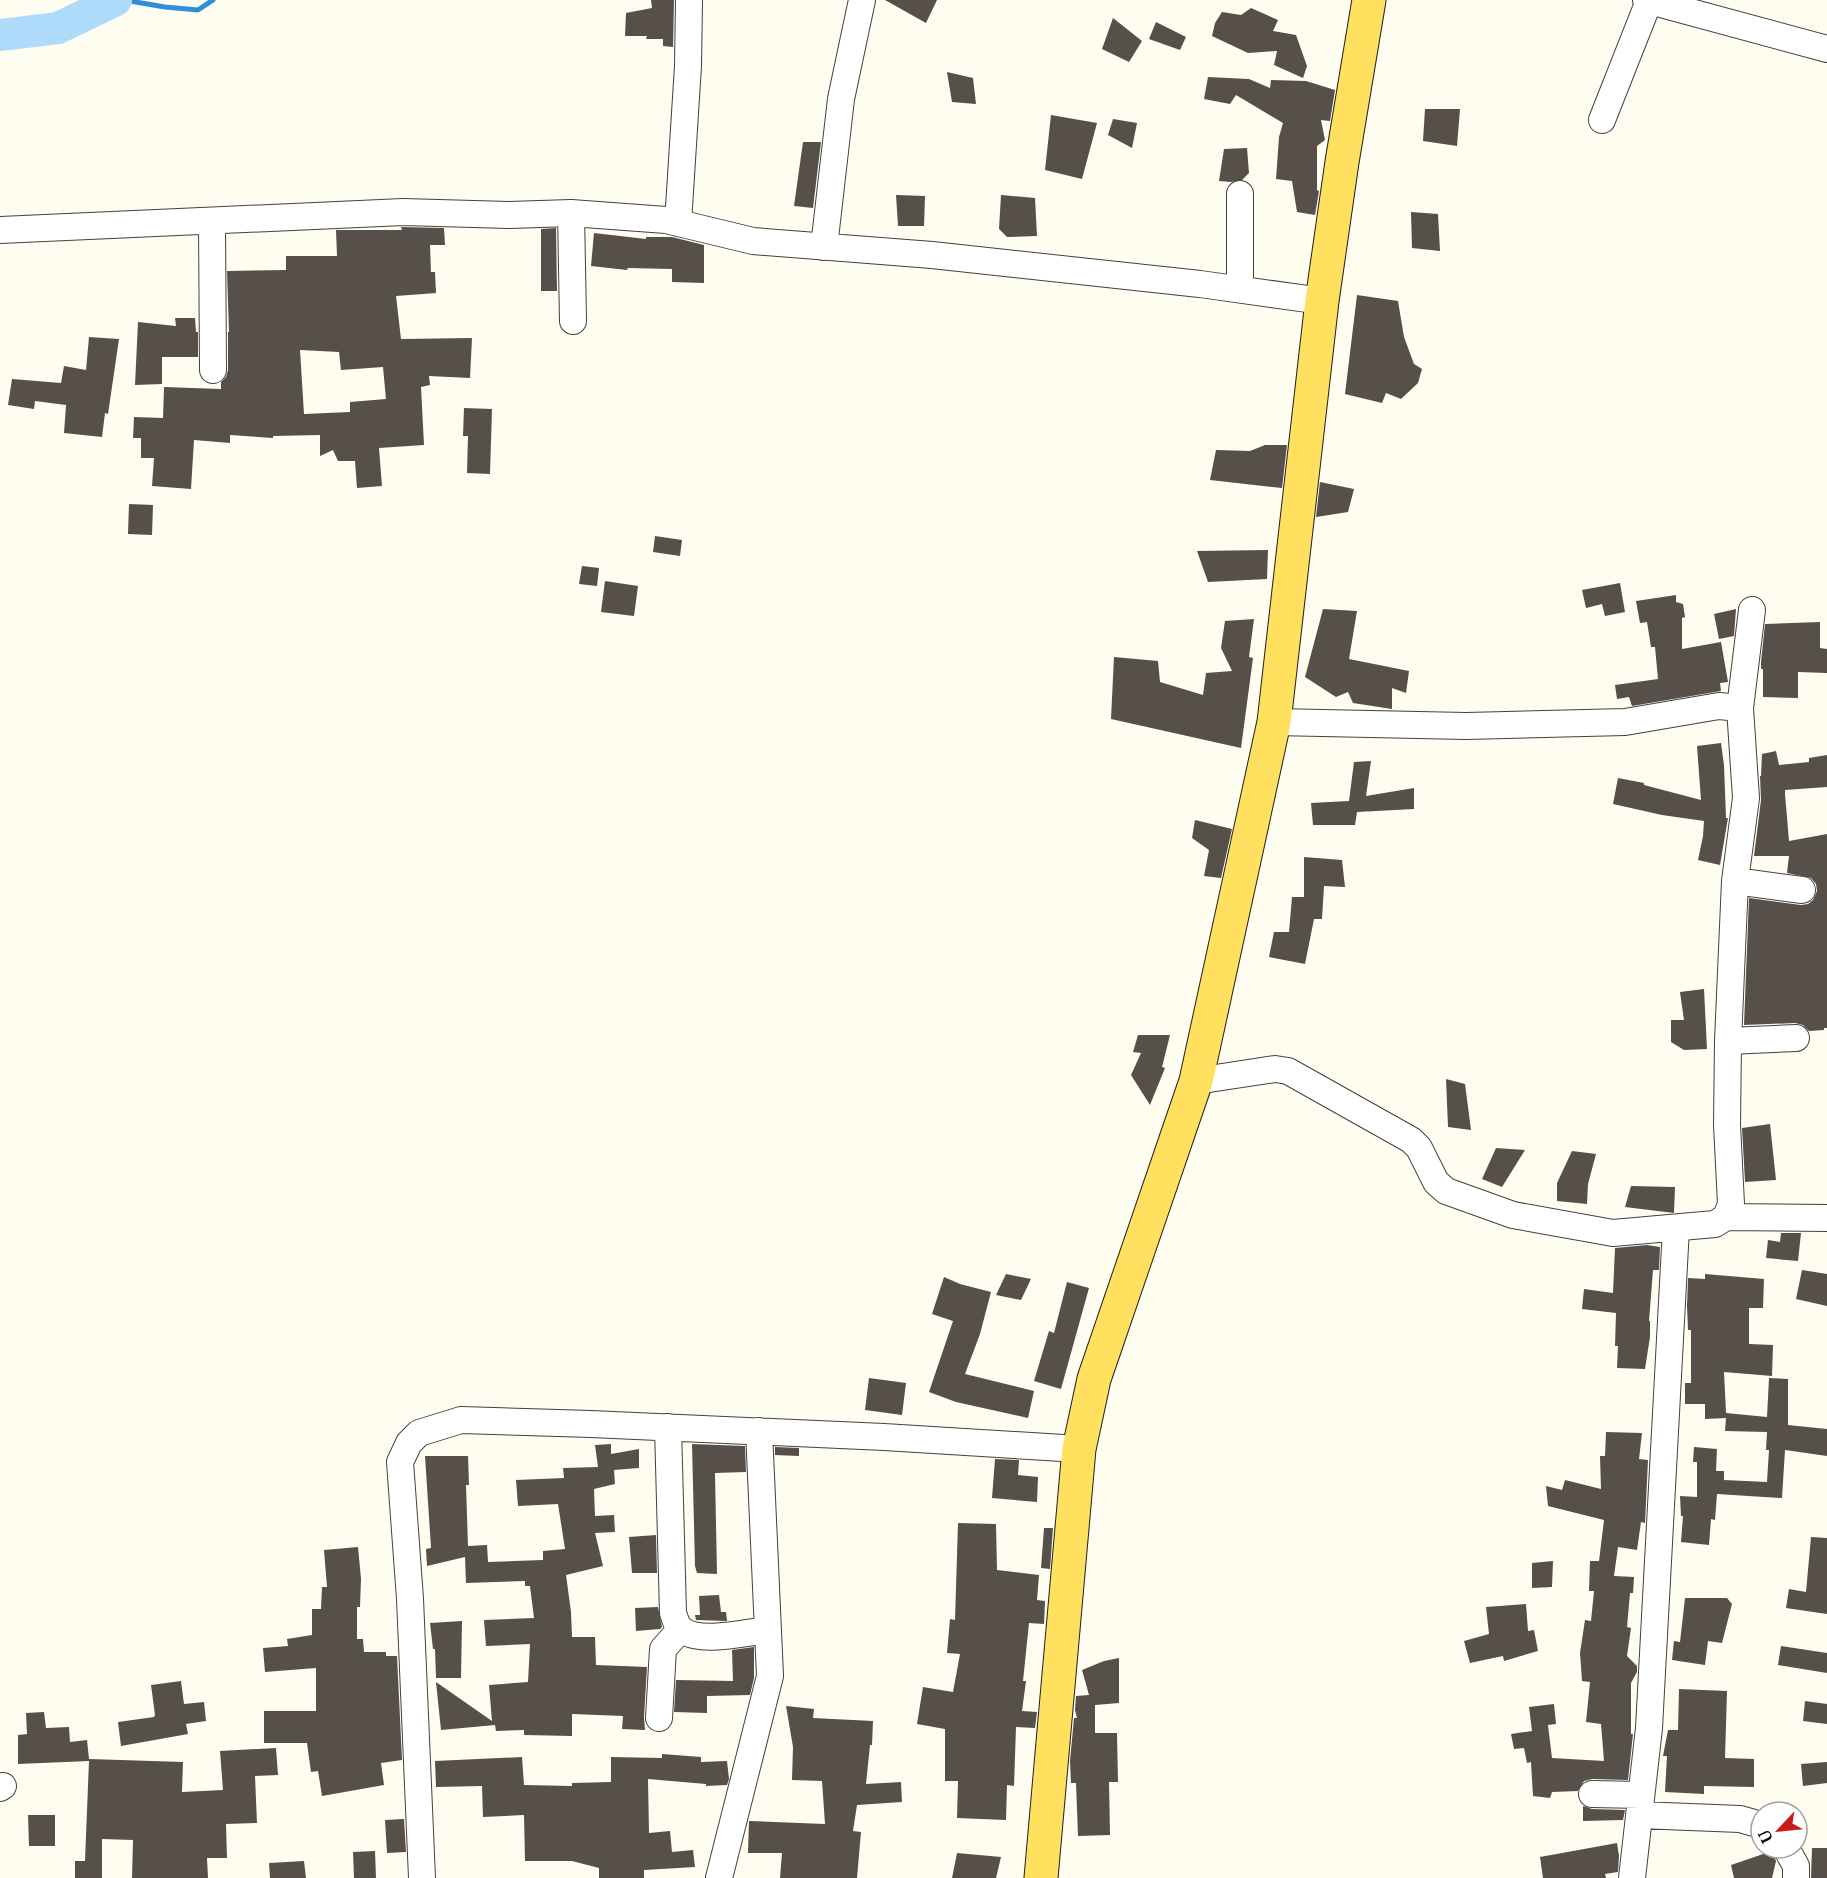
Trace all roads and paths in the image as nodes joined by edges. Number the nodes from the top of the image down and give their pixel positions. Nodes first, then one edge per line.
1 (689, 0) edge
2 (862, 0) edge
3 (1369, 0) edge
4 (1647, 0) edge
5 (1827, 49) edge
6 (1602, 120) dead end
7 (1240, 194) dead end
8 (572, 213) junction
9 (212, 222) junction
10 (678, 223) junction
11 (0, 230) edge
12 (824, 247) junction
13 (1240, 289) junction
14 (1322, 301) junction
15 (573, 321) dead end
16 (213, 370) dead end
17 (1752, 610) dead end
18 (1740, 708) junction
19 (1274, 722) junction
20 (1735, 881) junction
21 (1802, 890) dead end
22 (1796, 1038) dead end
23 (1728, 1041) junction
24 (1196, 1081) junction
25 (1726, 1217) junction
26 (1827, 1218) edge
27 (1676, 1228) junction
28 (668, 1427) junction
29 (759, 1431) junction
30 (1079, 1449) junction
31 (680, 1630) junction
32 (768, 1630) junction
33 (659, 1718) dead end
34 (1592, 1794) dead end
35 (1640, 1805) junction
36 (1749, 1822) edge
37 (1793, 1860) edge
38 (422, 1878) edge
39 (719, 1878) edge
40 (1041, 1878) edge
41 (1632, 1878) edge
42 (1796, 1878) edge

1 - 10 street
2 - 12 street
3 - 14 main road
4 - 5 street
4 - 6 street
7 - 13 street
8 - 9 street
8 - 10 street
8 - 15 street
9 - 11 street
9 - 16 street
10 - 12 street
12 - 13 street
13 - 14 street
14 - 19 main road
17 - 18 street
18 - 19 street
18 - 20 street
19 - 24 main road
20 - 21 street
20 - 23 street
22 - 23 street
23 - 25 street
24 - 27 street
24 - 30 main road
25 - 26 street
25 - 27 street
27 - 35 street
28 - 29 street
28 - 31 street
28 - 38 street
29 - 30 street
29 - 32 street
30 - 40 main road
31 - 32 street
31 - 33 street
32 - 39 street
34 - 35 street
35 - 36 street
35 - 41 street
37 - 42 street

